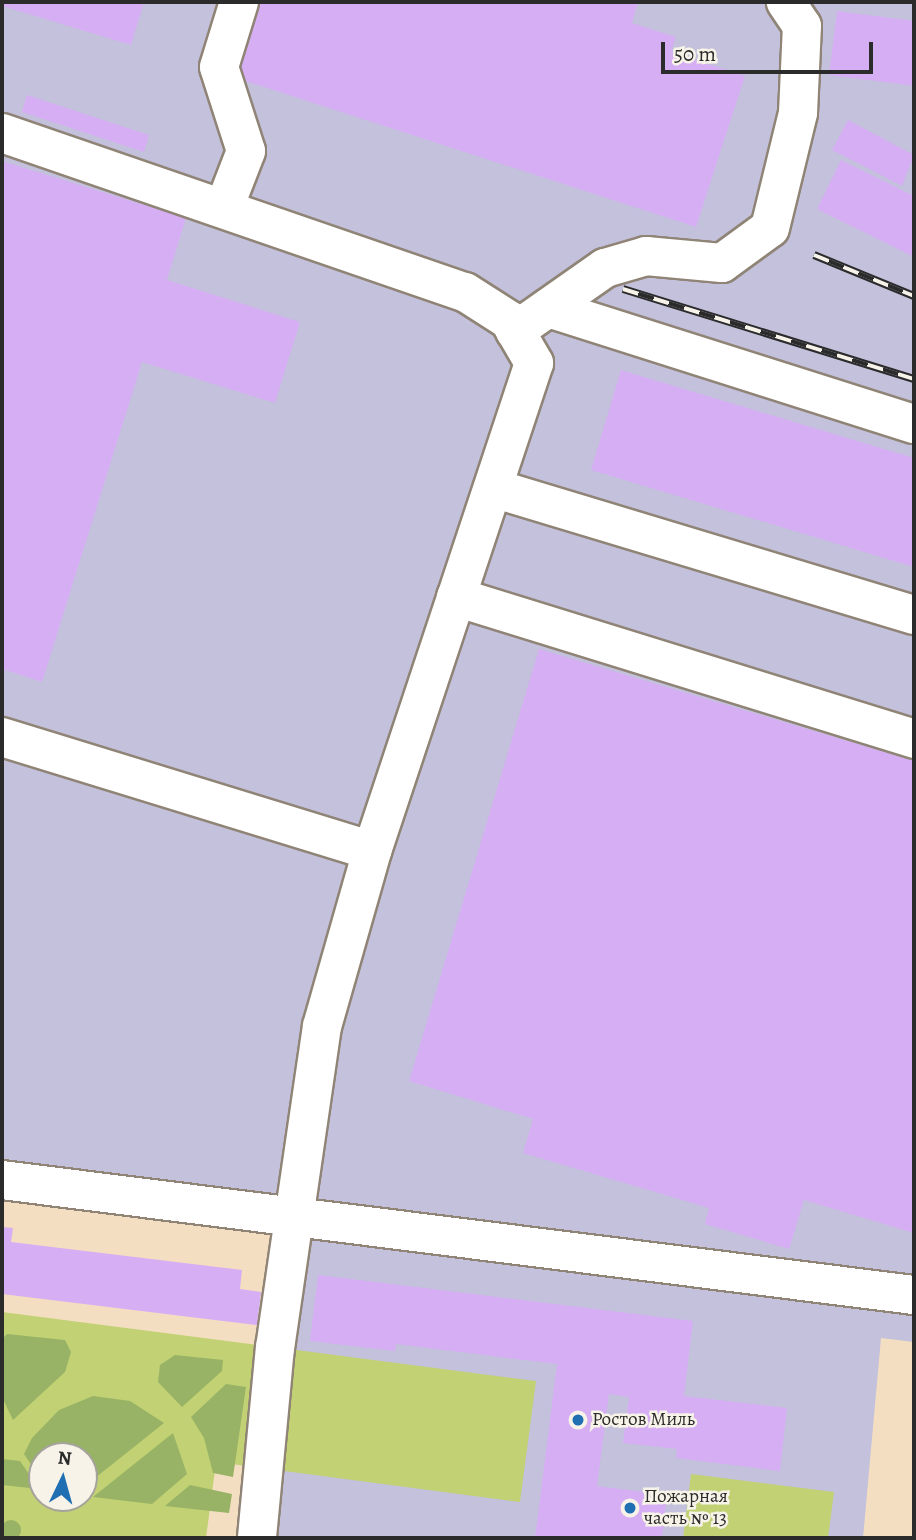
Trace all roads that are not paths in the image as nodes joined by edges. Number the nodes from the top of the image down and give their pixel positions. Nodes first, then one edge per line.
1 (239, 2) edge
2 (786, 2) edge
3 (2, 133) edge
4 (224, 208) junction
5 (548, 308) junction
6 (515, 331) junction
7 (914, 424) edge
8 (492, 488) junction
9 (456, 597) junction
10 (914, 615) edge
11 (2, 737) edge
12 (914, 739) edge
13 (372, 850) junction
14 (2, 1180) edge
15 (293, 1217) junction
16 (914, 1295) edge
17 (257, 1538) edge

1 - 4 lane
2 - 5 lane
3 - 4 lane
4 - 6 lane
5 - 6 lane
5 - 7 lane
6 - 8 lane
8 - 9 lane
8 - 10 lane
9 - 12 lane
9 - 13 lane
11 - 13 lane
13 - 15 lane
14 - 15 lane
15 - 16 lane
15 - 17 lane

